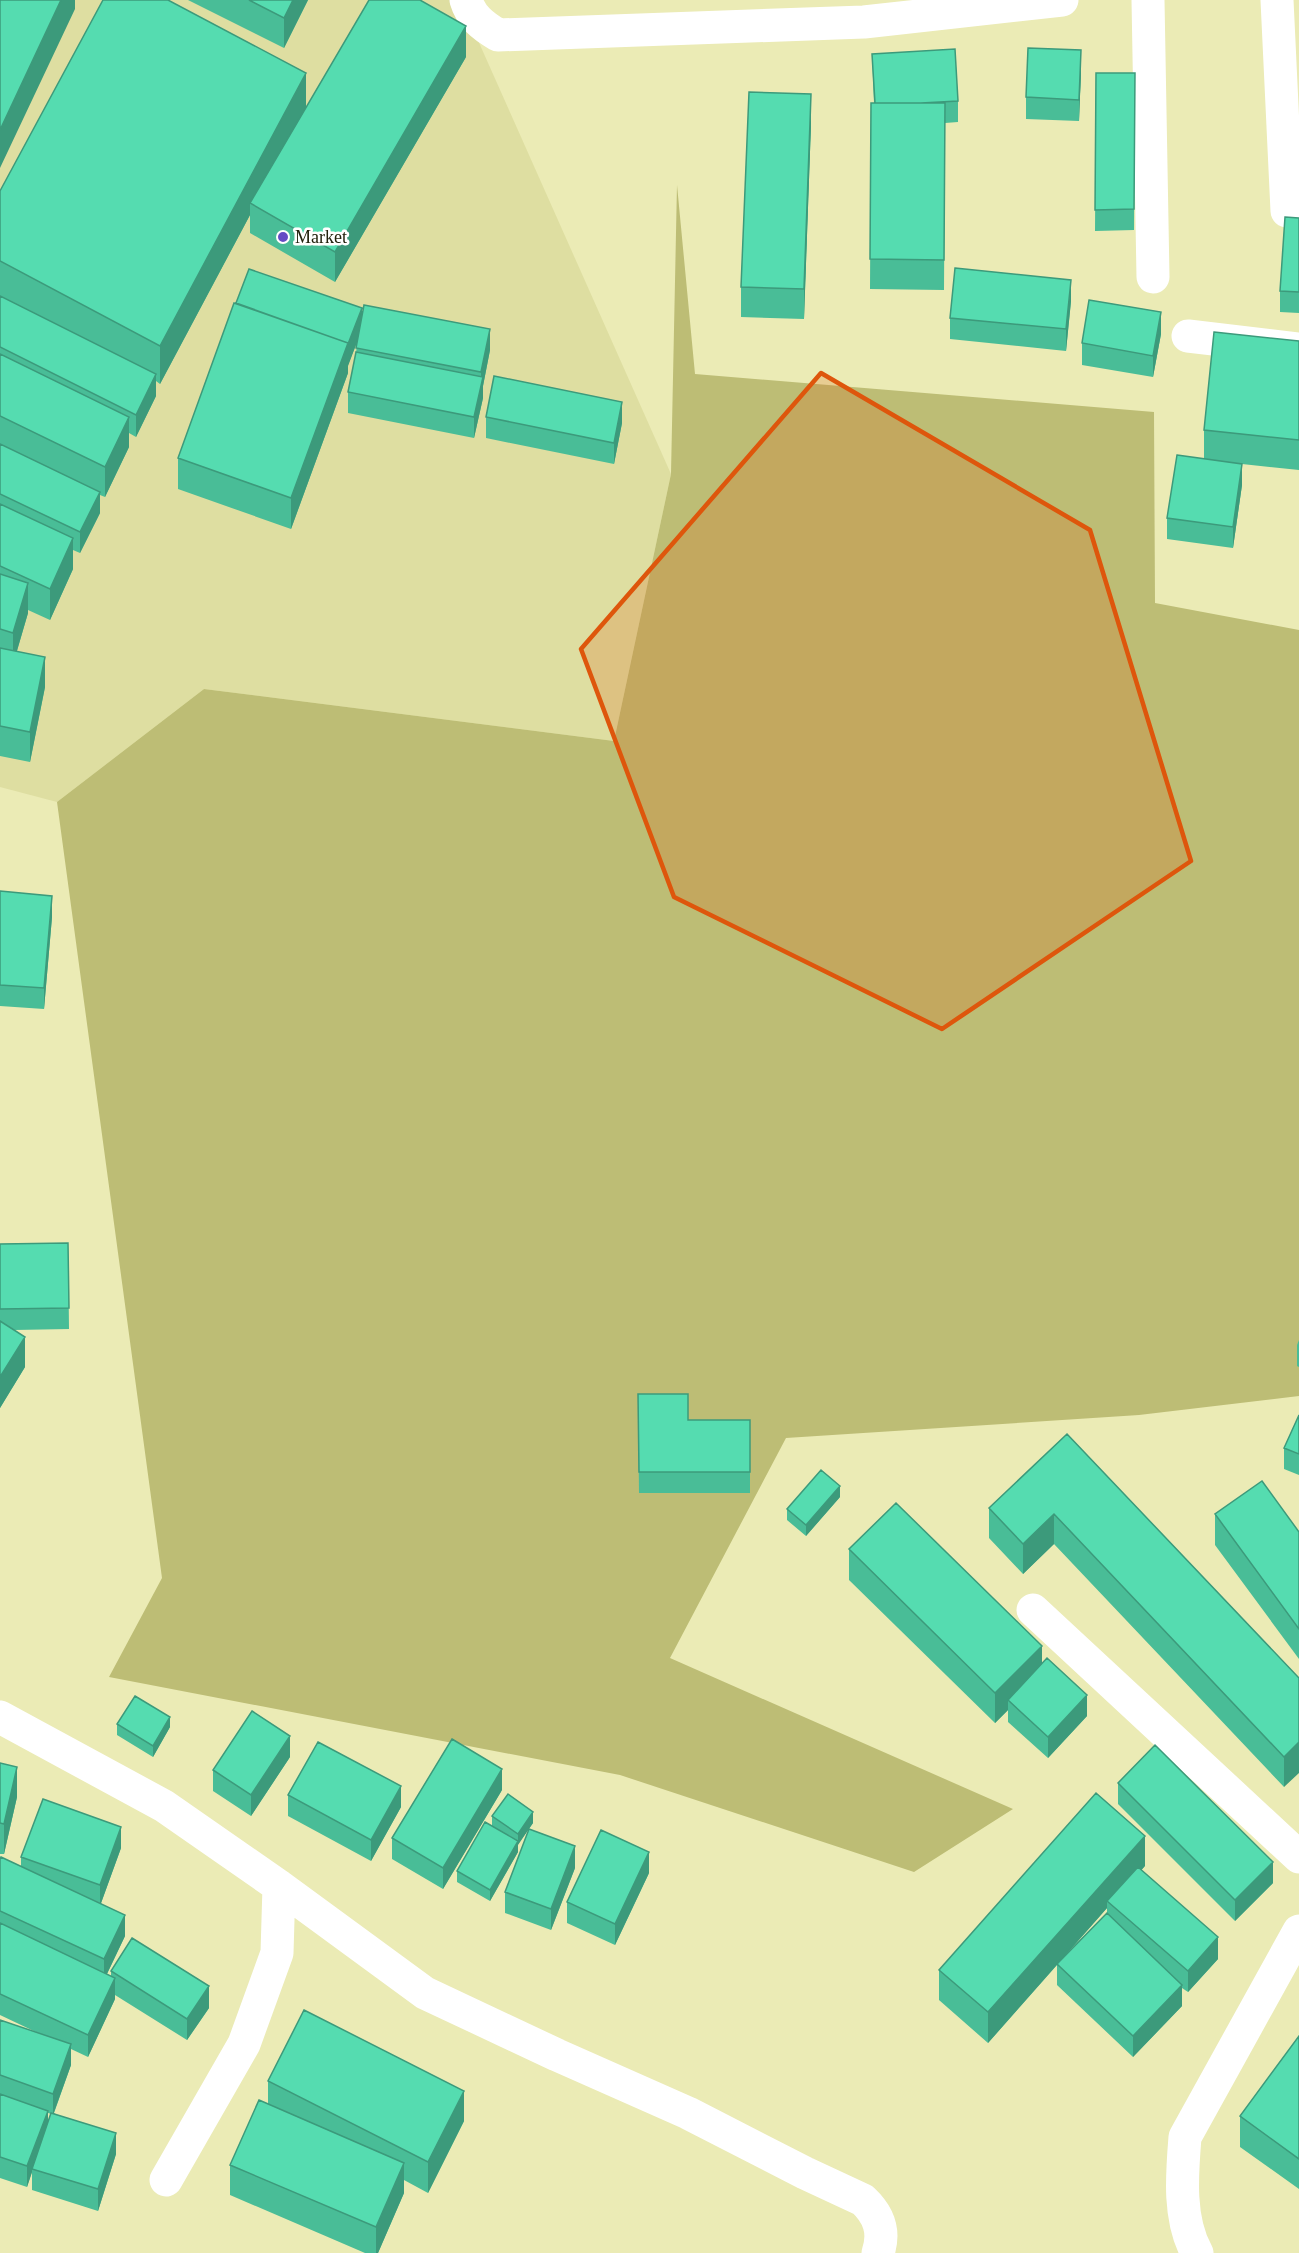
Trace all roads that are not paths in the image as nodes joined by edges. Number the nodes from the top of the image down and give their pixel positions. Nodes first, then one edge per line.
1 (466, 0) edge
2 (1062, 0) edge
3 (1148, 0) edge
4 (1277, 0) edge
5 (1287, 211) dead end
6 (1153, 277) dead end
7 (1188, 336) dead end
8 (1299, 349) edge
9 (1033, 1610) dead end
10 (0, 1717) edge
11 (1299, 1857) edge
12 (279, 1886) junction
13 (1299, 1931) edge
14 (166, 2180) dead end
15 (878, 2253) edge
16 (1197, 2253) edge

1 - 2 street
3 - 6 street
4 - 5 street
7 - 8 street
9 - 11 street
10 - 12 street
12 - 14 street
12 - 15 street
13 - 16 street

